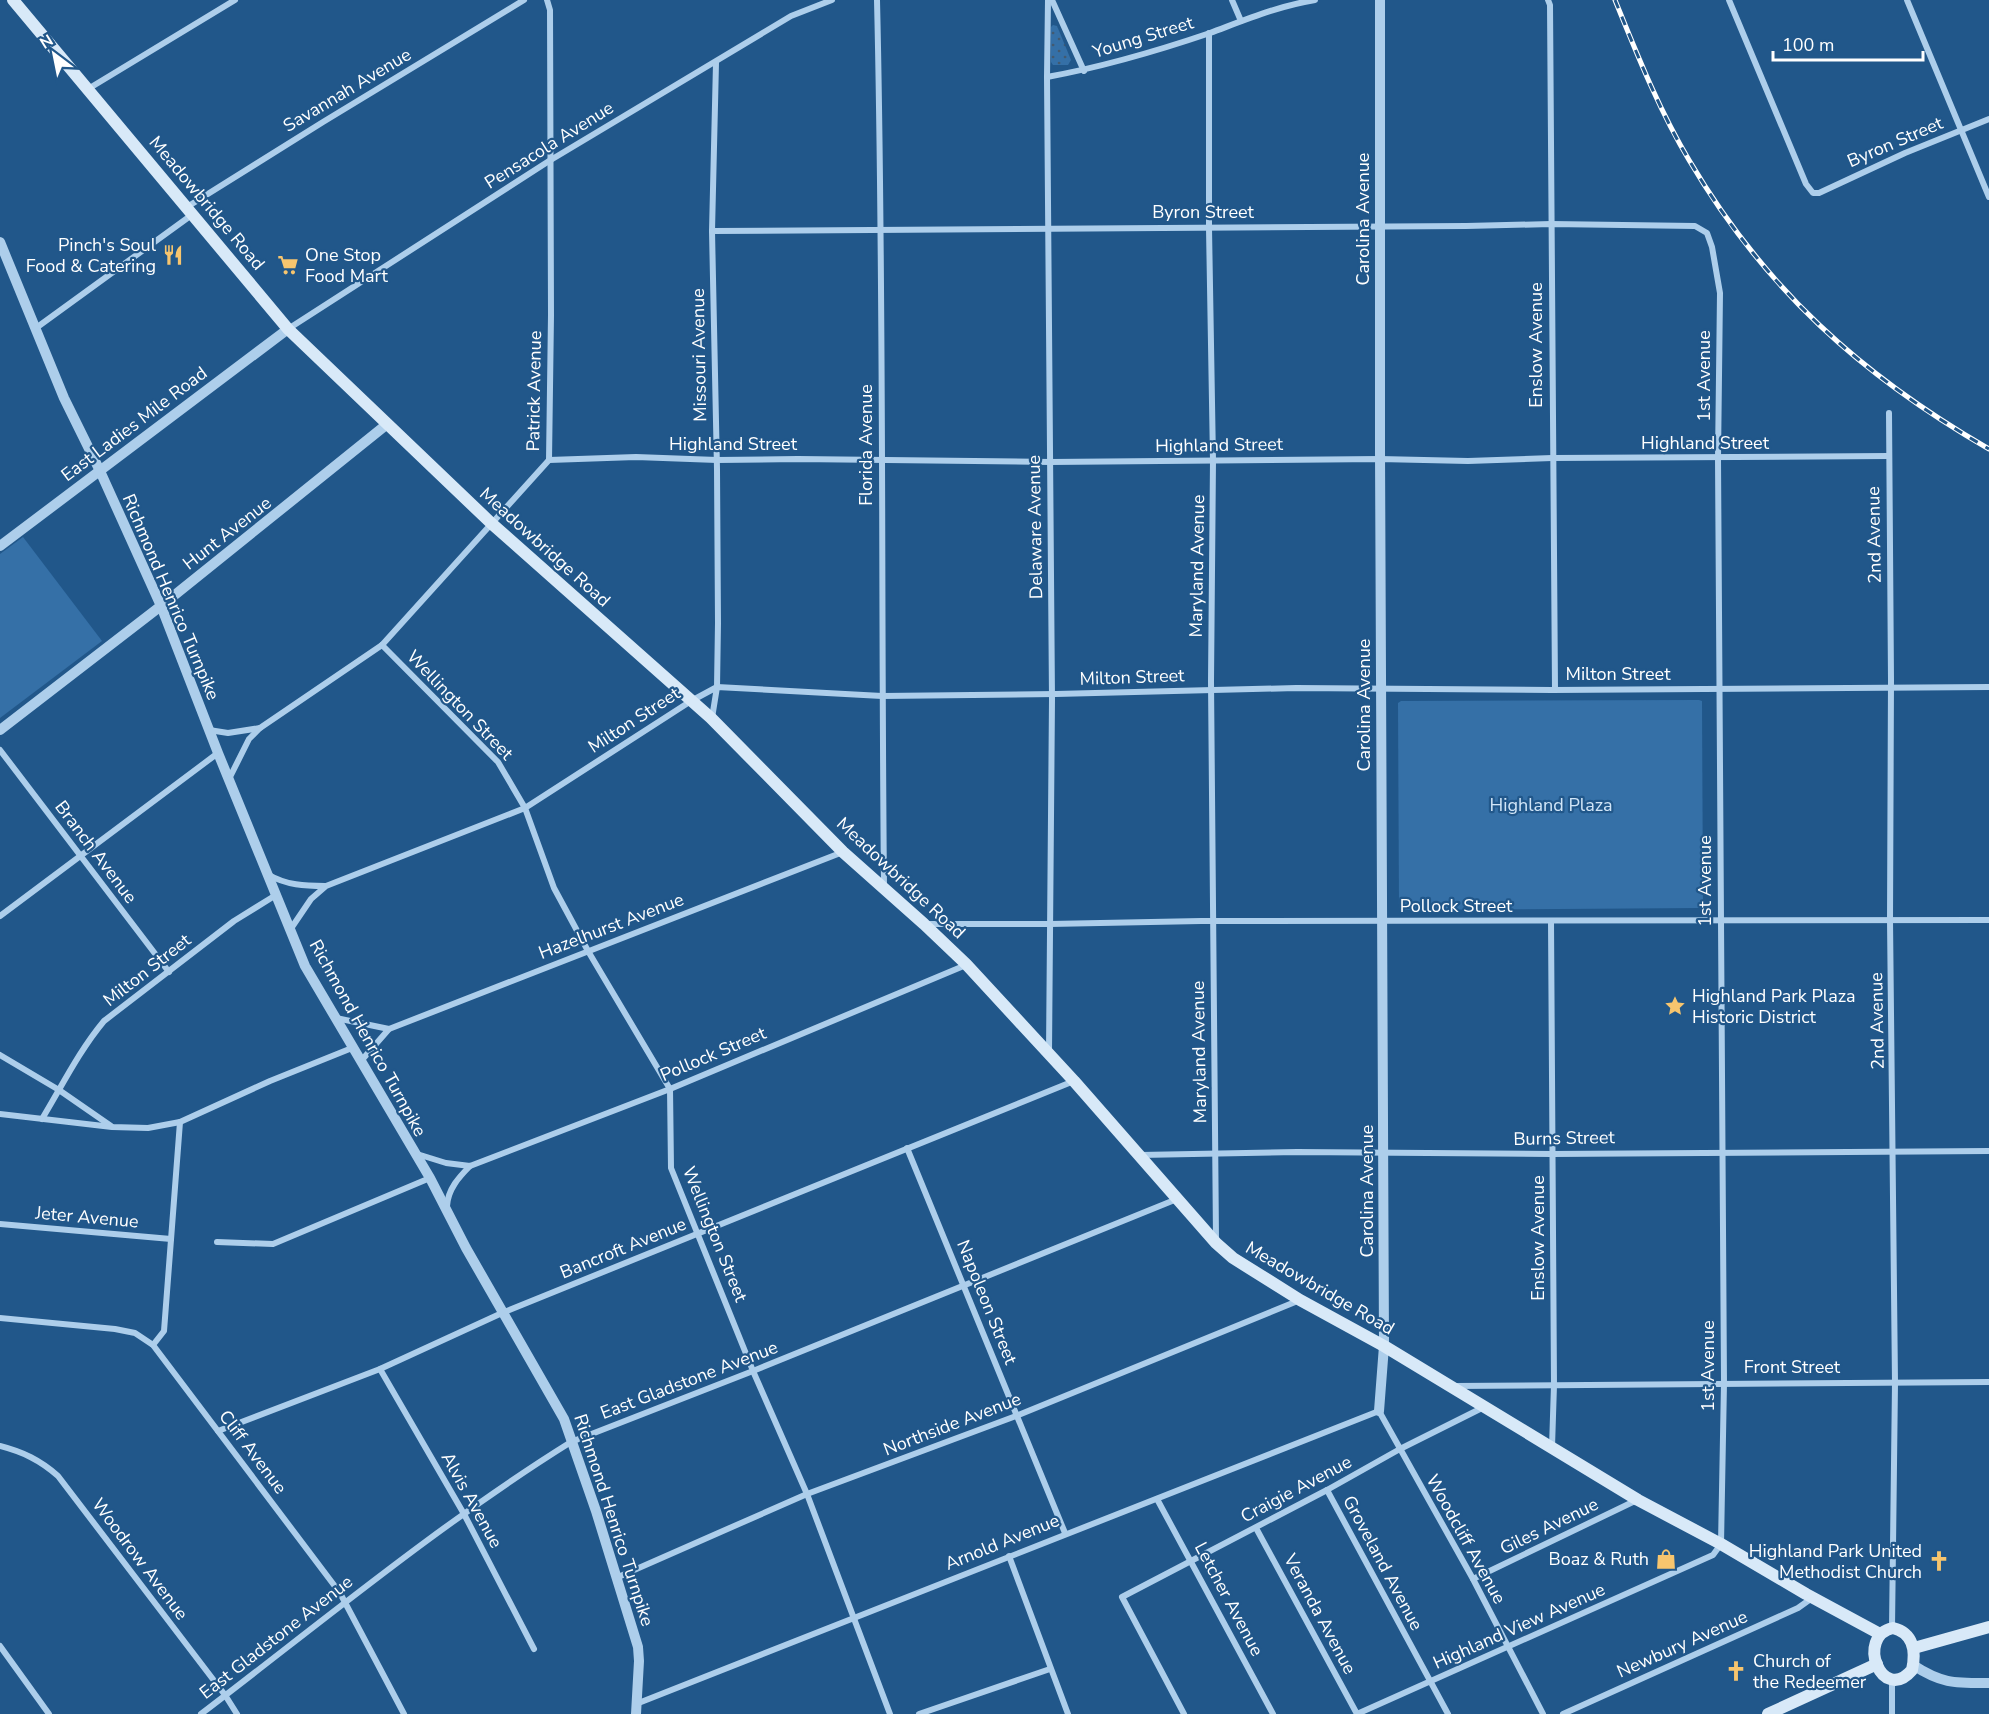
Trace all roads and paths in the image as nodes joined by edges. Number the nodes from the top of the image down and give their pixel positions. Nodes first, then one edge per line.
1 (13, 0) edge
2 (235, 0) edge
3 (524, 0) edge
4 (547, 0) edge
5 (832, 0) edge
6 (877, 0) edge
7 (1050, 0) edge
8 (1233, 0) edge
9 (1315, 0) edge
10 (1380, 0) edge
11 (1548, 0) edge
12 (1729, 0) edge
13 (1907, 0) edge
14 (1241, 21) junction
15 (1209, 33) junction
16 (716, 63) junction
17 (1084, 71) junction
18 (1047, 77) junction
19 (88, 89) junction
20 (1989, 119) edge
21 (1961, 130) junction
22 (549, 161) junction
23 (1989, 196) edge
24 (190, 211) junction
25 (1551, 224) junction
26 (1695, 226) joint
27 (1380, 227) junction
28 (1209, 228) junction
29 (882, 229) junction
30 (1049, 230) junction
31 (711, 231) junction
32 (0, 242) edge
33 (36, 328) junction
34 (288, 329) junction
35 (1889, 413) dead end
36 (386, 424) junction
37 (1889, 456) junction
38 (1552, 458) junction
39 (1718, 458) junction
40 (1380, 459) junction
41 (549, 460) junction
42 (717, 460) junction
43 (1213, 460) junction
44 (881, 461) junction
45 (1050, 462) junction
46 (100, 471) junction
47 (491, 523) junction
48 (0, 546) edge
49 (161, 606) junction
50 (382, 645) junction
51 (717, 687) junction
52 (1891, 687) junction
53 (1989, 687) edge
54 (1720, 688) junction
55 (1211, 689) junction
56 (1381, 689) junction
57 (1555, 690) junction
58 (1052, 694) junction
59 (882, 696) junction
60 (691, 701) junction
61 (711, 718) junction
62 (260, 728) junction
63 (0, 730) edge
64 (209, 730) junction
65 (0, 750) edge
66 (218, 753) junction
67 (229, 780) junction
68 (525, 808) junction
69 (843, 852) junction
70 (80, 856) junction
71 (268, 875) junction
72 (326, 886) junction
73 (884, 890) junction
74 (276, 895) junction
75 (0, 916) edge
76 (1721, 920) junction
77 (1890, 920) junction
78 (1989, 920) edge
79 (1212, 921) junction
80 (1382, 921) junction
81 (1551, 921) junction
82 (924, 924) junction
83 (1050, 924) junction
84 (290, 930) junction
85 (588, 951) junction
86 (966, 964) junction
87 (169, 972) junction
88 (335, 1018) junction
89 (389, 1029) junction
90 (352, 1048) junction
91 (1049, 1053) junction
92 (0, 1055) edge
93 (360, 1061) junction
94 (1074, 1081) junction
95 (670, 1089) junction
96 (59, 1090) junction
97 (0, 1114) edge
98 (42, 1119) junction
99 (180, 1122) junction
100 (112, 1127) junction
101 (907, 1148) junction
102 (1989, 1151) edge
103 (1722, 1152) junction
104 (1894, 1152) junction
105 (415, 1153) junction
106 (1384, 1153) junction
107 (1552, 1154) junction
108 (1140, 1155) junction
109 (1215, 1155) junction
110 (470, 1166) junction
111 (430, 1178) junction
112 (1177, 1199) junction
113 (447, 1209) junction
114 (0, 1224) edge
115 (698, 1234) junction
116 (171, 1239) junction
117 (217, 1242) dead end
118 (1216, 1243) junction
119 (964, 1285) junction
120 (1300, 1300) junction
121 (502, 1313) junction
122 (0, 1318) edge
123 (153, 1345) junction
124 (1384, 1347) junction
125 (380, 1368) junction
126 (753, 1371) junction
127 (1989, 1382) edge
128 (1724, 1383) junction
129 (1895, 1383) junction
130 (1554, 1385) junction
131 (1450, 1386) junction
132 (1484, 1407) junction
133 (1379, 1411) junction
134 (1016, 1416) junction
135 (218, 1431) junction
136 (571, 1442) junction
137 (0, 1446) edge
138 (1552, 1448) junction
139 (1400, 1449) junction
140 (1327, 1490) junction
141 (807, 1494) junction
142 (1157, 1499) junction
143 (1638, 1500) junction
144 (464, 1514) junction
145 (1256, 1528) junction
146 (1065, 1533) junction
147 (1721, 1544) junction
148 (1009, 1556) junction
149 (1191, 1560) junction
150 (615, 1578) junction
151 (1473, 1579) junction
152 (1812, 1598) junction
153 (346, 1602) junction
154 (855, 1616) junction
155 (1989, 1627) edge
156 (1892, 1628) junction
157 (1880, 1634) junction
158 (0, 1646) edge
159 (1507, 1648) junction
160 (1914, 1648) junction
161 (534, 1649) dead end
162 (1877, 1664) junction
163 (1913, 1665) junction
164 (1050, 1668) junction
165 (1892, 1679) junction
166 (1431, 1683) junction
167 (1989, 1683) edge
168 (225, 1695) junction
169 (636, 1709) edge
170 (49, 1714) edge
171 (201, 1714) edge
172 (237, 1714) edge
173 (404, 1714) edge
174 (890, 1714) edge
175 (919, 1714) edge
176 (1068, 1714) edge
177 (1184, 1714) edge
178 (1273, 1714) edge
179 (1357, 1714) edge
180 (1448, 1714) edge
181 (1543, 1714) edge
182 (1563, 1714) edge
183 (1768, 1714) edge
184 (1892, 1714) edge

1 - 19 main road, Meadowbridge Road
2 - 19 street
3 - 24 street, Savannah Avenue
4 - 22 street, Patrick Avenue
5 - 16 street, Pensacola Avenue
6 - 29 street, Florida Avenue
7 - 17 street
7 - 18 street, Delaware Avenue
8 - 14 street
9 - 14 street, Young Street
10 - 27 street, Carolina Avenue
11 - 25 street, Enslow Avenue
12 - 21 street, Byron Street
13 - 21 street
14 - 15 street, Young Street
15 - 17 street, Young Street
15 - 28 street, Maryland Avenue
16 - 22 street, Pensacola Avenue
16 - 31 street, Missouri Avenue
17 - 18 street, Young Street
18 - 30 street, Delaware Avenue
19 - 24 main road, Meadowbridge Road
20 - 21 street, Byron Street
21 - 23 street
22 - 34 street, Pensacola Avenue
22 - 41 street, Patrick Avenue
24 - 33 street, Savannah Avenue
24 - 34 main road, Meadowbridge Road
25 - 26 street, Byron Street
25 - 27 street, Byron Street
25 - 38 street, Enslow Avenue
26 - 39 street, 1st Avenue
27 - 28 street, Byron Street
27 - 40 street, Carolina Avenue
28 - 30 street, Byron Street
28 - 43 street, Maryland Avenue
29 - 30 street, Byron Street
29 - 31 street, Byron Street
29 - 44 street, Florida Avenue
30 - 45 street, Delaware Avenue
31 - 42 street, Missouri Avenue
32 - 33 street, Richmond Henrico Turnpike
33 - 46 street, Richmond Henrico Turnpike
34 - 36 main road, Meadowbridge Road
34 - 46 street, East Ladies Mile Road
35 - 37 street, 2nd Avenue
36 - 47 main road, Meadowbridge Road
36 - 49 street, Hunt Avenue
37 - 39 street, Highland Street
37 - 52 street, 2nd Avenue
38 - 39 street, Highland Street
38 - 40 street, Highland Street
38 - 57 street, Enslow Avenue
39 - 54 street, 1st Avenue
40 - 43 street, Highland Street
40 - 56 street, Carolina Avenue
41 - 42 street, Highland Street
41 - 47 street, Patrick Avenue
42 - 44 street, Highland Street
42 - 51 street, Missouri Avenue
43 - 45 street, Highland Street
43 - 55 street, Maryland Avenue
44 - 45 street, Highland Street
44 - 59 street, Florida Avenue
45 - 58 street, Delaware Avenue
46 - 48 street, East Ladies Mile Road
46 - 49 street, Richmond Henrico Turnpike
47 - 50 street, Patrick Avenue
47 - 60 main road, Meadowbridge Road
49 - 63 street, Hunt Avenue
49 - 64 street, Richmond Henrico Turnpike
50 - 62 street, Patrick Avenue
50 - 68 street, Wellington Street
51 - 59 street, Milton Street
51 - 60 street, Milton Street
51 - 61 street, Missouri Avenue
52 - 53 street, Milton Street
52 - 54 street, Milton Street
52 - 77 street, 2nd Avenue
54 - 57 street, Milton Street
54 - 76 street, 1st Avenue
55 - 56 street, Milton Street
55 - 58 street, Milton Street
55 - 79 street, Maryland Avenue
56 - 57 street, Milton Street
56 - 80 street, Carolina Avenue
58 - 59 street, Milton Street
58 - 83 street, Delaware Avenue
59 - 73 street, Florida Avenue
60 - 61 main road, Meadowbridge Road
60 - 68 street, Milton Street
61 - 69 main road, Meadowbridge Road
62 - 64 street, Patrick Avenue
62 - 67 street, Patrick Avenue
64 - 66 street, Richmond Henrico Turnpike
65 - 70 street, Branch Avenue
66 - 67 street, Richmond Henrico Turnpike
66 - 70 street
67 - 71 street, Richmond Henrico Turnpike
68 - 72 street, Milton Street
68 - 85 street, Wellington Street
69 - 73 main road, Meadowbridge Road
69 - 85 street, Hazelhurst Avenue
70 - 75 street
70 - 87 street, Branch Avenue
71 - 72 street, Milton Street
71 - 74 street, Richmond Henrico Turnpike
72 - 84 street, Milton Street
73 - 82 main road, Meadowbridge Road
74 - 84 street, Richmond Henrico Turnpike
74 - 87 street, Milton Street
76 - 77 street, Pollock Street
76 - 81 street, Pollock Street
76 - 103 street, 1st Avenue
77 - 78 street, Pollock Street
77 - 104 street, 2nd Avenue
79 - 80 street, Pollock Street
79 - 83 street, Pollock Street
79 - 109 street, Maryland Avenue
80 - 81 street, Pollock Street
80 - 106 street, Carolina Avenue
81 - 107 street, Enslow Avenue
82 - 83 street, Pollock Street
82 - 86 main road, Meadowbridge Road
83 - 91 street, Delaware Avenue
84 - 88 street, Richmond Henrico Turnpike
85 - 89 street, Hazelhurst Avenue
85 - 95 street, Wellington Street
86 - 91 main road, Meadowbridge Road
86 - 95 street, Pollock Street
87 - 96 street, Milton Street
88 - 89 street
88 - 90 street, Richmond Henrico Turnpike
89 - 93 street, Hazelhurst Avenue
90 - 93 street, Richmond Henrico Turnpike
90 - 99 street
91 - 94 main road, Meadowbridge Road
92 - 96 street
93 - 105 street, Richmond Henrico Turnpike
94 - 101 street, Bancroft Avenue
94 - 108 main road, Meadowbridge Road
95 - 110 street, Pollock Street
95 - 115 street, Wellington Street
96 - 98 street, Milton Street
96 - 100 street
97 - 98 street
98 - 100 street
99 - 100 street
99 - 116 street
101 - 115 street, Bancroft Avenue
101 - 119 street, Napoleon Street
102 - 104 street, Burns Street
103 - 104 street, Burns Street
103 - 107 street, Burns Street
103 - 128 street, 1st Avenue
104 - 129 street, 2nd Avenue
105 - 110 street
105 - 111 street, Richmond Henrico Turnpike
106 - 107 street, Burns Street
106 - 109 street, Burns Street
106 - 124 street, Carolina Avenue
107 - 130 street, Enslow Avenue
108 - 109 street, Burns Street
108 - 112 main road, Meadowbridge Road
109 - 118 street, Maryland Avenue
110 - 113 street
111 - 113 street, Richmond Henrico Turnpike
111 - 117 street
112 - 118 main road, Meadowbridge Road
112 - 119 street, East Gladstone Avenue
113 - 121 street, Richmond Henrico Turnpike
114 - 116 street, Jeter Avenue
115 - 121 street, Bancroft Avenue
115 - 126 street, Wellington Street
116 - 123 street
118 - 120 main road, Meadowbridge Road
119 - 126 street, East Gladstone Avenue
119 - 134 street, Napoleon Street
120 - 124 main road, Meadowbridge Road
120 - 134 street, Northside Avenue
121 - 125 street, Bancroft Avenue
121 - 136 street, Richmond Henrico Turnpike
122 - 123 street, Cliff Avenue
123 - 135 street, Cliff Avenue
124 - 131 main road, Meadowbridge Road
124 - 133 street, Carolina Avenue
125 - 135 street, Bancroft Avenue
125 - 144 street, Alvis Avenue
126 - 136 street, East Gladstone Avenue
126 - 141 street, Wellington Street
127 - 129 street, Front Street
128 - 129 street, Front Street
128 - 130 street, Front Street
128 - 147 street, 1st Avenue
129 - 156 street, 2nd Avenue
130 - 131 street, Front Street
130 - 138 street, Enslow Avenue
131 - 132 main road, Meadowbridge Road
132 - 138 main road, Meadowbridge Road
132 - 139 street, Craigie Avenue
133 - 139 street, Woodcliff Avenue
133 - 142 street, Arnold Avenue
134 - 141 street, Northside Avenue
134 - 146 street, Napoleon Street
135 - 153 street, Cliff Avenue
136 - 144 street, East Gladstone Avenue
136 - 150 street, Richmond Henrico Turnpike
137 - 168 street, Woodrow Avenue
138 - 143 main road, Meadowbridge Road
139 - 140 street, Craigie Avenue
139 - 151 street, Woodcliff Avenue
140 - 145 street, Craigie Avenue
140 - 166 street, Groveland Avenue
141 - 150 street, Northside Avenue
141 - 154 street, Wellington Street
142 - 146 street, Arnold Avenue
142 - 149 street, Letcher Avenue
143 - 147 main road, Meadowbridge Road
143 - 151 street, Giles Avenue
144 - 153 street, East Gladstone Avenue
144 - 161 street, Alvis Avenue
145 - 149 street, Craigie Avenue
145 - 179 street, Veranda Avenue
146 - 148 street, Arnold Avenue
147 - 152 main road, Meadowbridge Road
147 - 159 street, Highland View Avenue
148 - 154 street, Arnold Avenue
148 - 164 street
149 - 177 street, Craigie Avenue
149 - 178 street, Letcher Avenue
150 - 169 street, Richmond Henrico Turnpike
151 - 159 street, Woodcliff Avenue
152 - 157 main road, Meadowbridge Road
152 - 182 street, Newbury Avenue
153 - 168 street, East Gladstone Avenue
153 - 173 street, Cliff Avenue
154 - 169 street, Arnold Avenue
154 - 174 street, Wellington Street
155 - 160 main road
156 - 157 main road
156 - 160 main road
157 - 162 main road
158 - 170 street
159 - 166 street, Highland View Avenue
159 - 181 street, Woodcliff Avenue
160 - 163 main road
162 - 165 main road
162 - 183 main road
163 - 165 main road
163 - 167 street
164 - 175 street
164 - 176 street
165 - 184 street
166 - 179 street, Highland View Avenue
166 - 180 street, Groveland Avenue
168 - 171 street, East Gladstone Avenue
168 - 172 street, Woodrow Avenue

